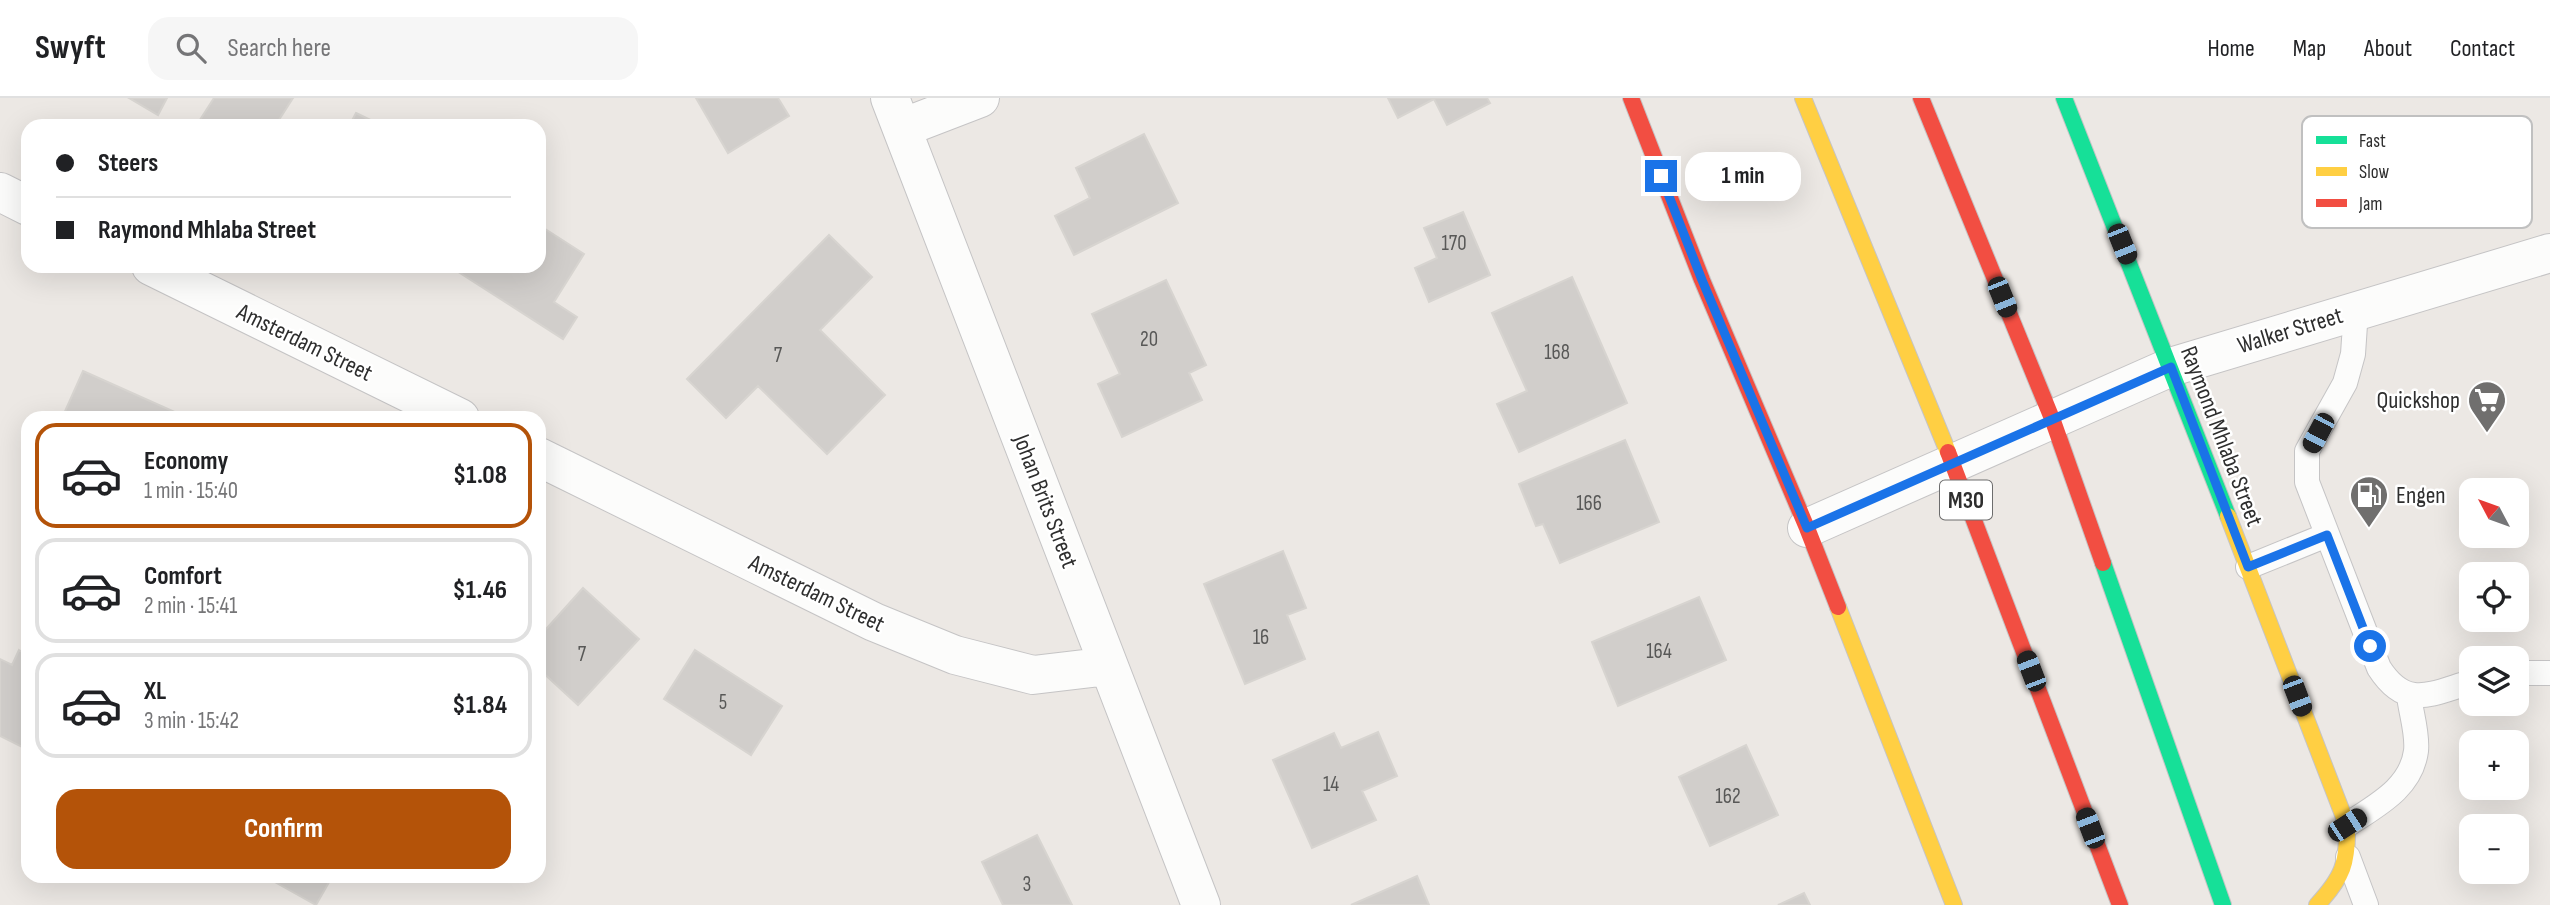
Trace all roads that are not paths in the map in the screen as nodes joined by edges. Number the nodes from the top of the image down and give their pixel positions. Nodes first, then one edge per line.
1 (980, 98) edge
2 (1631, 98) edge
3 (1803, 98) edge
4 (1921, 98) edge
5 (2064, 98) edge
6 (896, 113) edge
7 (0, 192) edge
8 (21, 202) edge
9 (2550, 253) edge
10 (164, 273) edge
11 (2356, 310) junction
12 (2171, 367) junction
13 (446, 411) edge
14 (2053, 421) junction
15 (546, 460) edge
16 (1952, 463) junction
17 (1807, 528) junction
18 (2327, 535) junction
19 (2248, 567) junction
20 (1109, 666) junction
21 (2529, 673) edge
22 (2550, 673) edge
23 (2459, 686) edge
24 (2409, 696) junction
25 (2347, 825) junction
26 (2348, 858) junction
27 (1201, 905) edge
28 (1954, 905) edge
29 (2120, 905) edge
30 (2223, 905) edge
31 (2317, 905) edge
32 (2366, 905) edge

1 - 6 street
2 - 17 street
3 - 16 street, M30
4 - 14 street
5 - 12 street, Raymond Mhlaba Street
6 - 20 street, Johan Brits Street
7 - 8 street
9 - 11 street, Walker Street
10 - 13 street, Amsterdam Street
11 - 12 street, Walker Street
11 - 18 lane
12 - 14 street, Walker Street
12 - 19 street, Raymond Mhlaba Street
14 - 16 street, Walker Street
14 - 30 street
15 - 20 street, Amsterdam Street
16 - 17 street, Walker Street
16 - 29 street, M30
17 - 28 street
18 - 19 lane
18 - 24 lane
19 - 25 street, Raymond Mhlaba Street
20 - 27 street, Johan Brits Street
21 - 22 lane
23 - 24 lane
24 - 25 lane
25 - 26 street, Raymond Mhlaba Street
26 - 31 street, Raymond Mhlaba Street
26 - 32 lane

